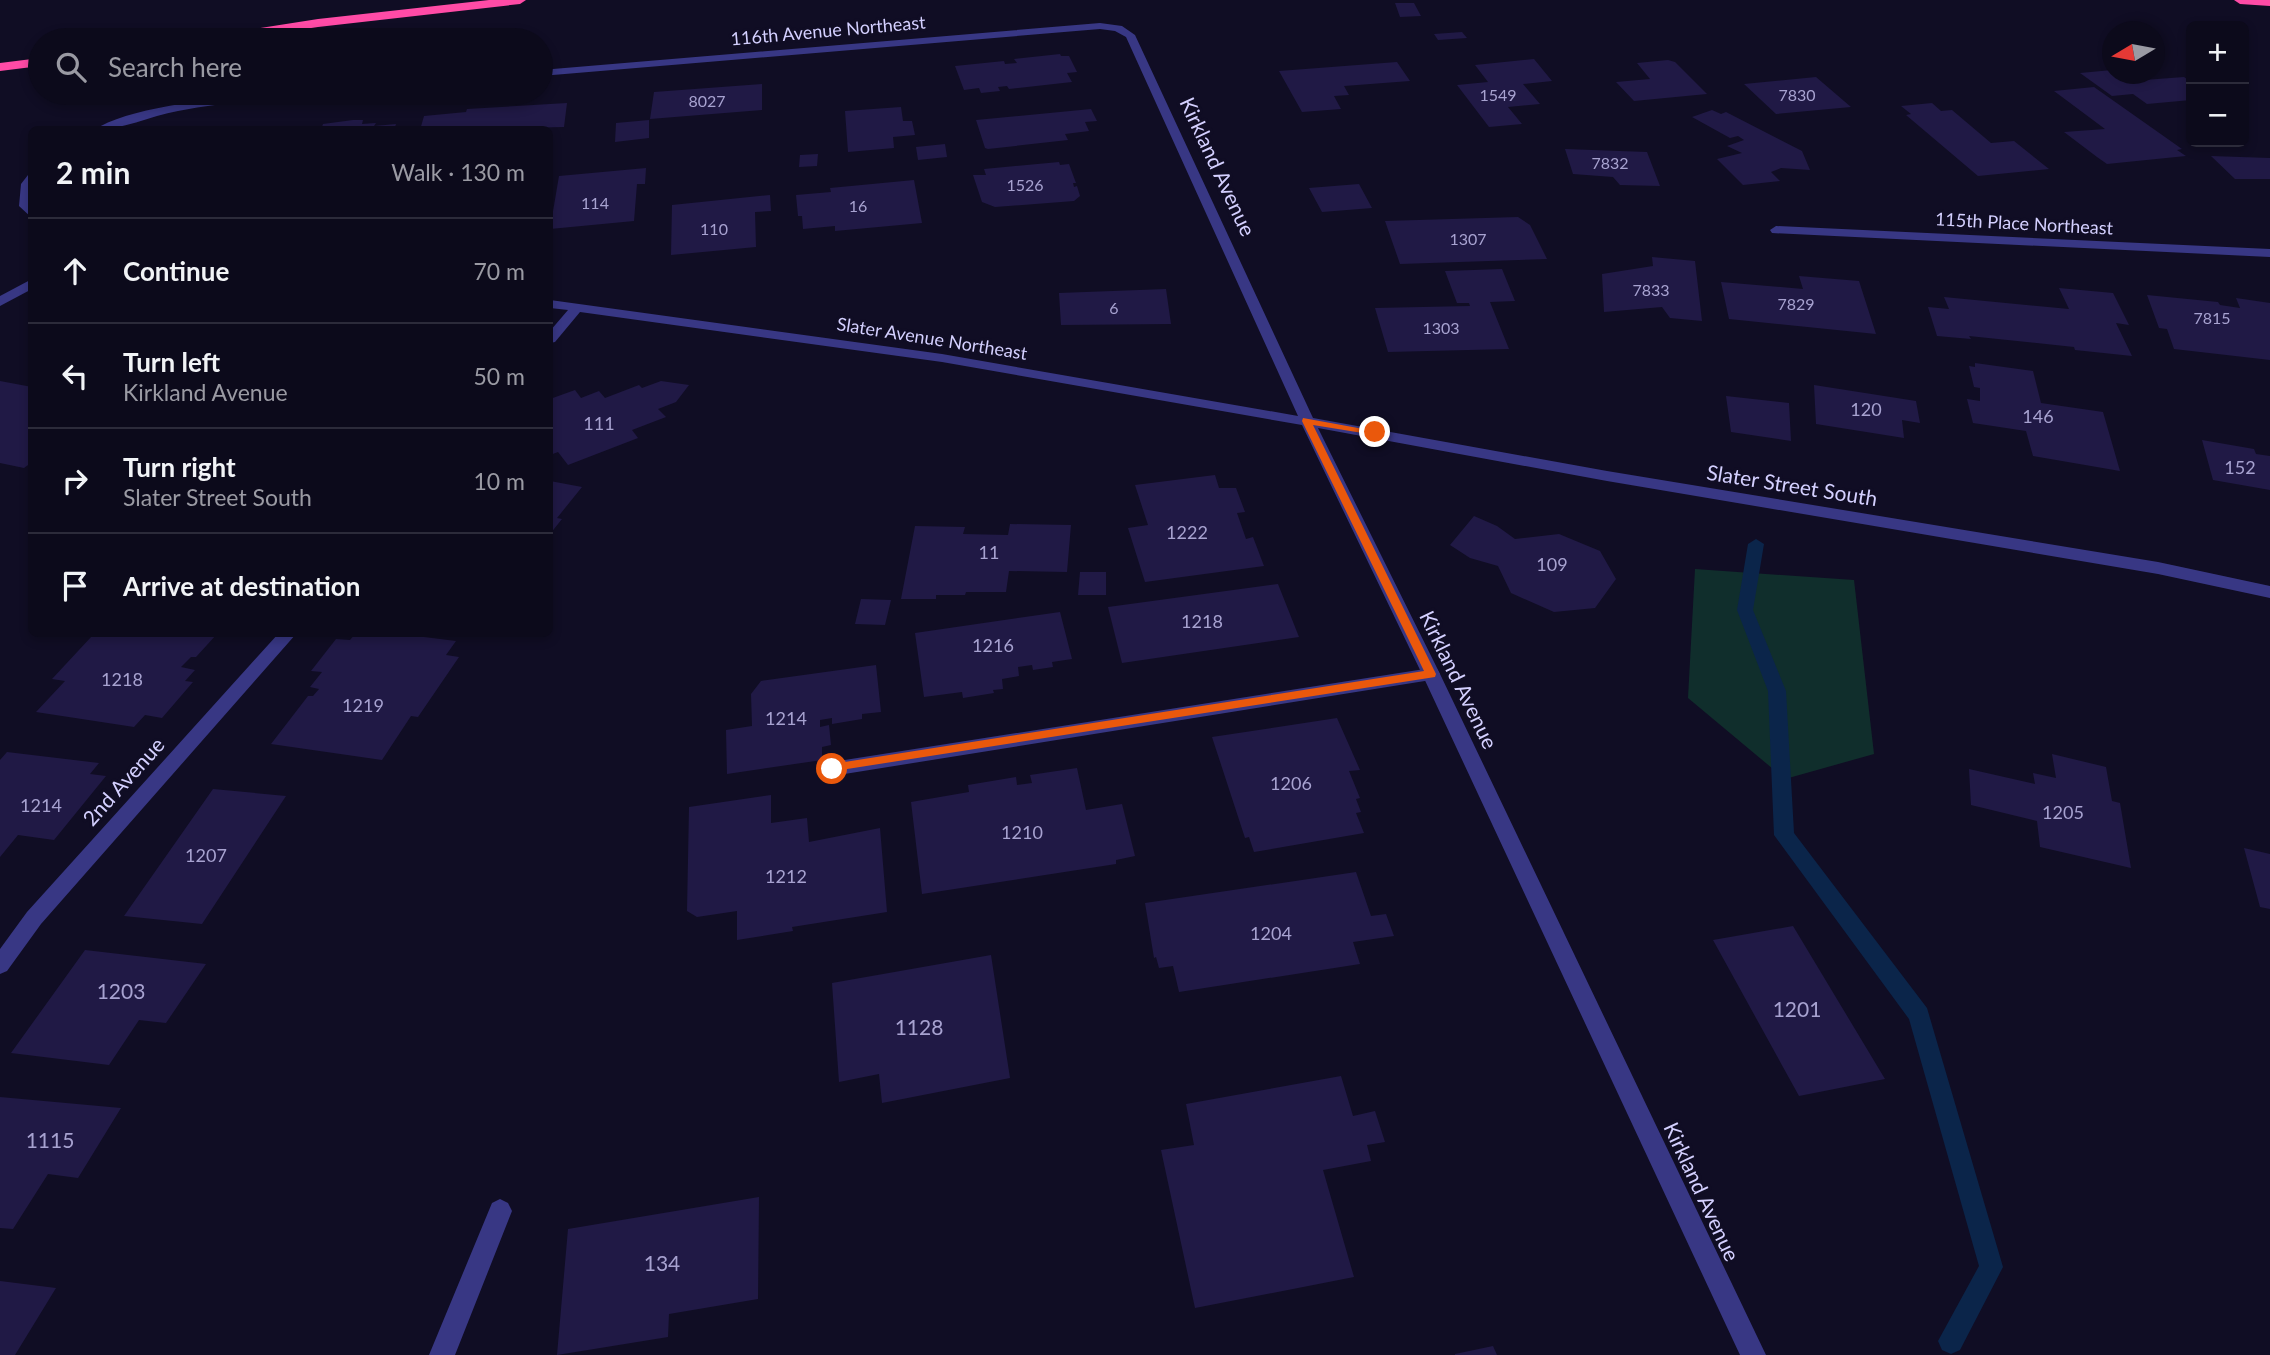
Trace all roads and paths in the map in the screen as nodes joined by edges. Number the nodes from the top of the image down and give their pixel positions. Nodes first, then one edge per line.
1 (520, 0) edge
2 (2240, 0) edge
3 (2270, 2) edge
4 (286, 28) edge
5 (1118, 28) joint
6 (28, 64) edge
7 (0, 67) edge
8 (553, 72) edge
9 (188, 105) edge
10 (109, 126) edge
11 (28, 183) edge
12 (28, 209) edge
13 (1776, 230) dead end
14 (2270, 253) edge
15 (28, 285) edge
16 (0, 302) edge
17 (553, 305) edge
18 (576, 309) junction
19 (553, 336) edge
20 (1307, 421) junction
21 (2270, 592) edge
22 (284, 637) edge
23 (1431, 674) junction
24 (832, 769) dead end
25 (0, 965) edge
26 (500, 1211) dead end
27 (442, 1355) edge
28 (1753, 1355) edge

1 - 4 highway
2 - 3 highway
5 - 8 street, 116th Avenue Northeast
5 - 20 street, Kirkland Avenue
6 - 7 highway
9 - 10 street
11 - 12 street
13 - 14 street, 115th Place Northeast
15 - 16 street
17 - 18 street, Slater Avenue Northeast
18 - 19 street
18 - 20 street, Slater Avenue Northeast
20 - 21 street, Slater Street South
20 - 23 street, Kirkland Avenue
22 - 25 street, 2nd Avenue
23 - 24 street
23 - 28 street, Kirkland Avenue
26 - 27 street

